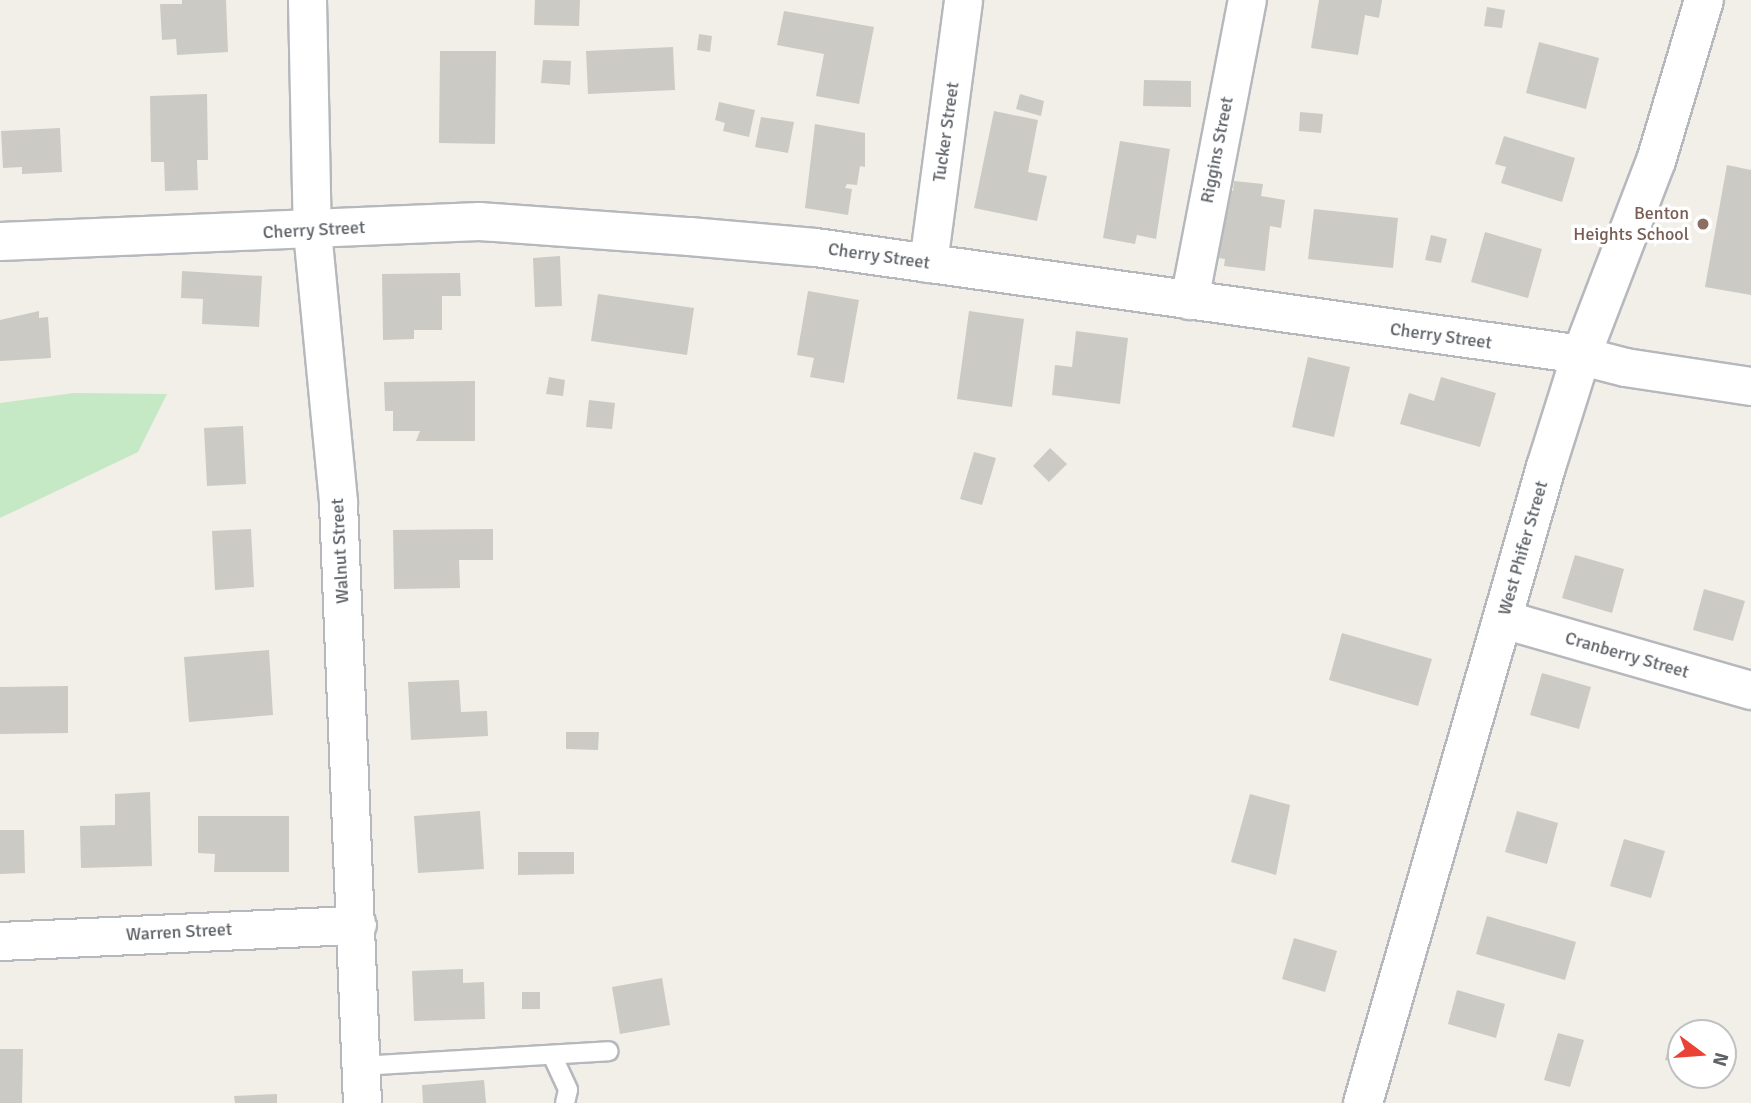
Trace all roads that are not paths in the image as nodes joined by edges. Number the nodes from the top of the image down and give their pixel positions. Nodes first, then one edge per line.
1 (307, 0) edge
2 (963, 0) edge
3 (1247, 0) edge
4 (1704, 0) edge
5 (312, 231) junction
6 (0, 242) edge
7 (928, 263) junction
8 (1189, 300) junction
9 (1581, 356) junction
10 (1751, 386) edge
11 (1503, 619) junction
12 (1751, 690) edge
13 (357, 925) junction
14 (0, 941) edge
15 (609, 1051) dead end
16 (552, 1055) junction
17 (360, 1066) junction
18 (362, 1103) edge
19 (565, 1103) edge
20 (1363, 1103) edge

1 - 5 street, Walnut Street
2 - 7 street, Tucker Street
3 - 8 street, Riggins Street
4 - 9 street, West Phifer Street
5 - 6 street, Cherry Street
5 - 7 street, Cherry Street
5 - 13 street, Walnut Street
7 - 8 street, Cherry Street
8 - 9 street, Cherry Street
9 - 10 street, Cherry Street
9 - 11 street, West Phifer Street
11 - 12 street, Cranberry Street
11 - 20 street, West Phifer Street
13 - 14 street, Warren Street
13 - 17 street, Walnut Street
15 - 16 lane
16 - 17 lane
16 - 19 lane
17 - 18 street, Walnut Street

